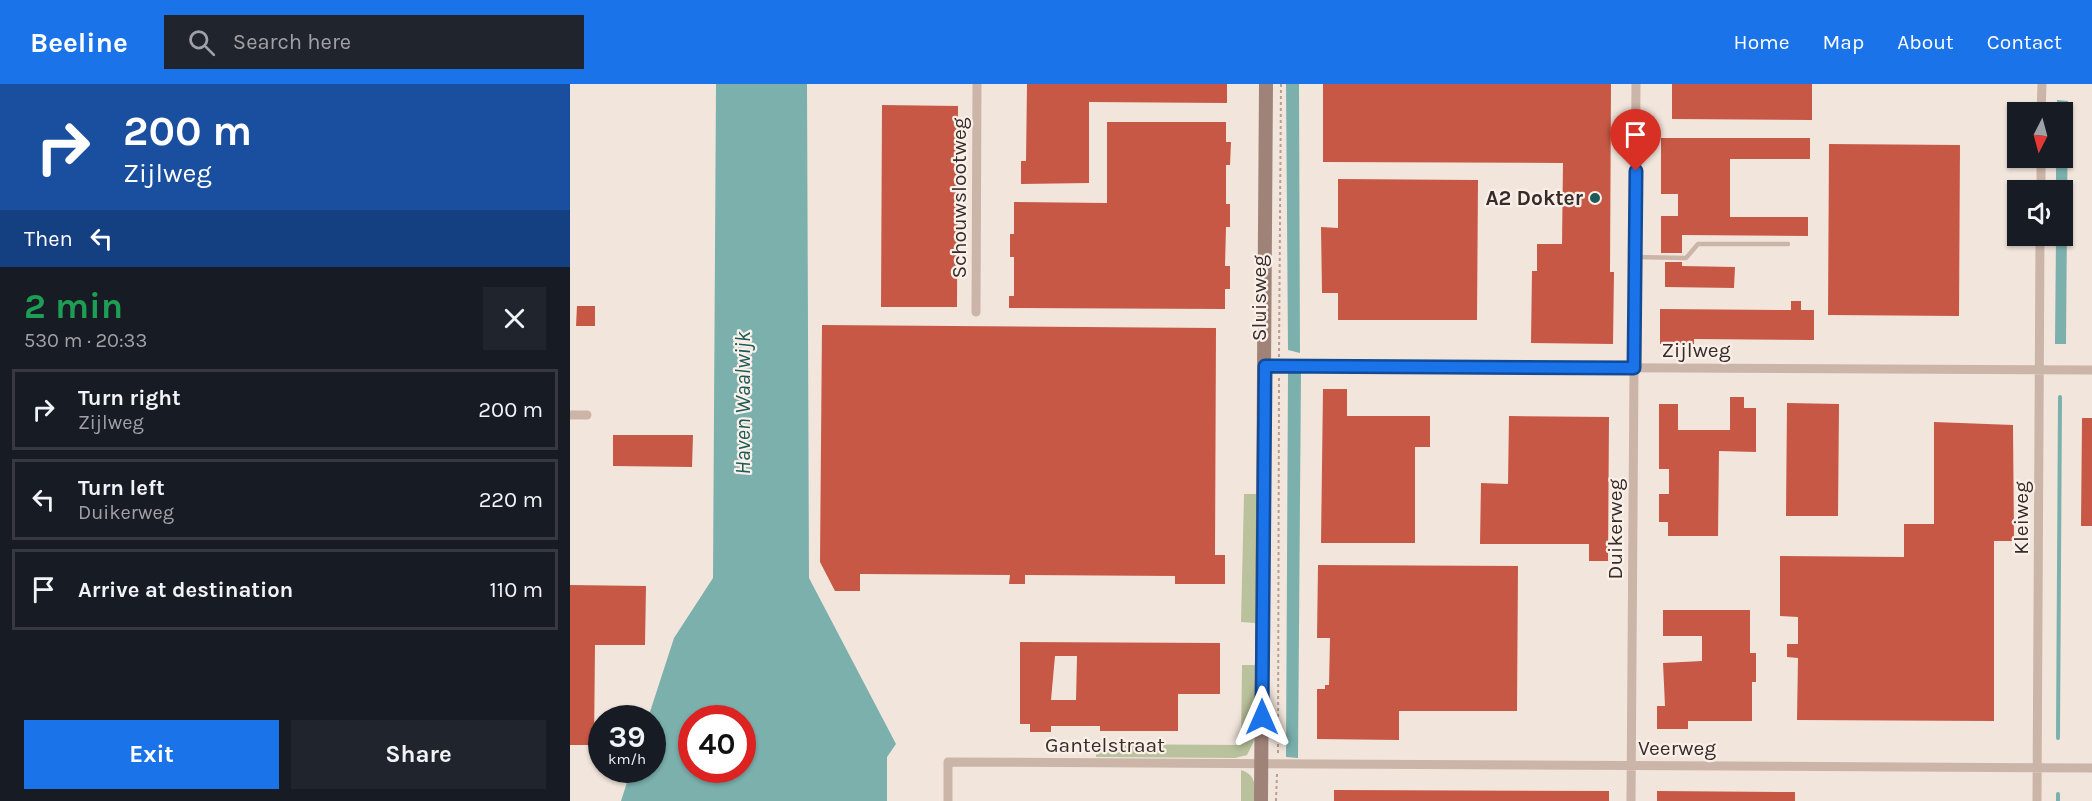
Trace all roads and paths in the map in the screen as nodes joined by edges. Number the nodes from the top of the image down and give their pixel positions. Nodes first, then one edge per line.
1 (977, 84) edge
2 (1266, 84) edge
3 (1281, 84) edge
4 (1636, 84) edge
5 (2042, 84) edge
6 (2041, 102) edge
7 (1788, 244) dead end
8 (2040, 246) edge
9 (1635, 257) junction
10 (976, 312) dead end
11 (1272, 366) junction
12 (1634, 368) junction
13 (2040, 370) junction
14 (2092, 370) edge
15 (570, 415) edge
16 (587, 415) dead end
17 (1262, 763) junction
18 (1278, 764) junction
19 (1632, 766) junction
20 (2037, 768) junction
21 (2092, 768) edge
22 (948, 801) edge
23 (1261, 801) edge
24 (1276, 801) edge
25 (1632, 801) edge
26 (2037, 801) edge

1 - 10 street, Schouwslootweg
2 - 11 street, Sluisweg
3 - 11 path, Sluisweg
4 - 9 street, Duikerweg
5 - 6 street
7 - 9 lane
8 - 13 street, Kleiweg
9 - 12 street, Duikerweg
11 - 12 street, Zijlweg
11 - 17 street, Sluisweg
11 - 18 path, Sluisweg
12 - 13 street, Zijlweg
12 - 19 street, Duikerweg
13 - 14 street, Zijlweg
13 - 20 street, Kleiweg
15 - 16 street
17 - 18 street, Veerweg
17 - 22 street, Gantelstraat
17 - 23 street, Sluisweg
18 - 19 street, Veerweg
18 - 24 path, Sluisweg
19 - 20 street, Veerweg
19 - 25 street, Duikerweg
20 - 21 street, Veerweg
20 - 26 street, Kleiweg

